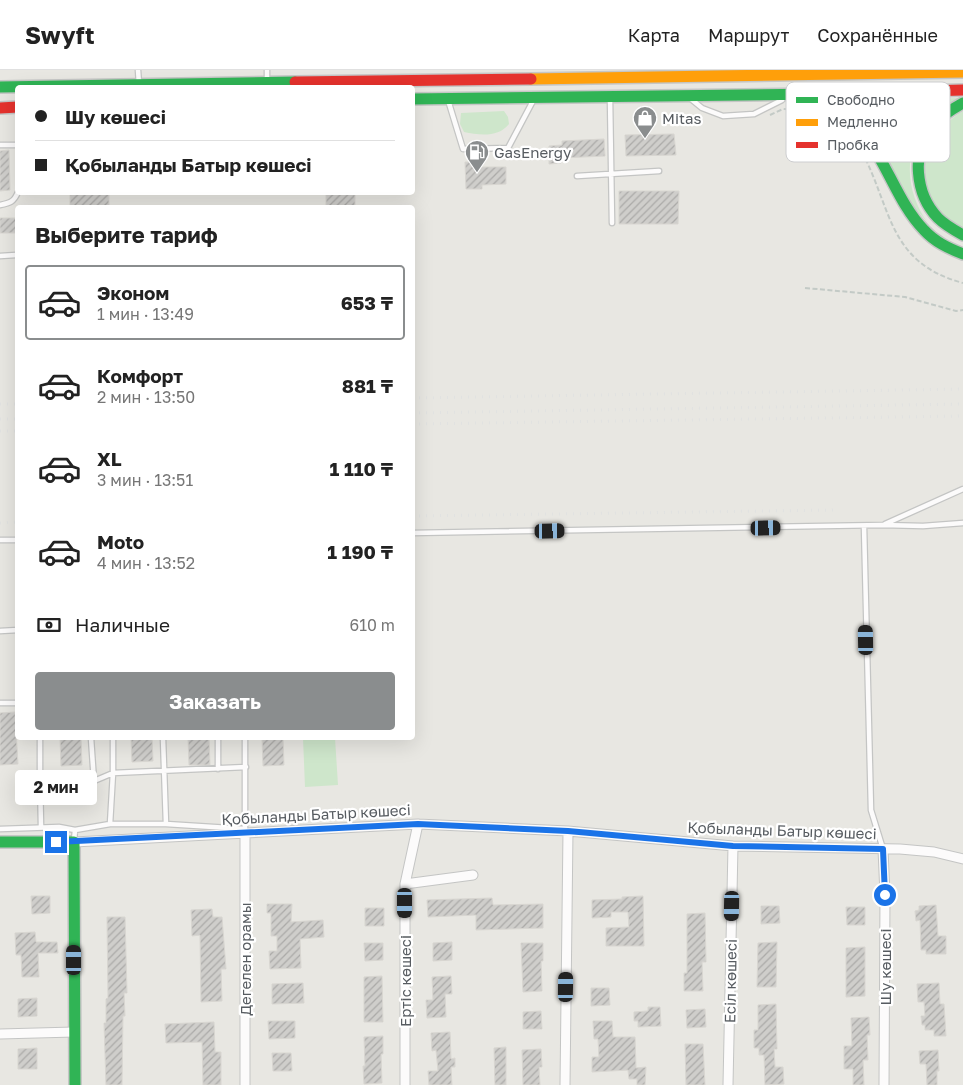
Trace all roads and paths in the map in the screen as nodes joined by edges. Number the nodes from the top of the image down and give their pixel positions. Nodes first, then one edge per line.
1 (138, 70) edge
2 (266, 70) edge
3 (836, 70) edge
4 (963, 72) edge
5 (692, 73) edge
6 (583, 75) edge
7 (811, 76) junction
8 (267, 82) junction
9 (139, 85) edge
10 (171, 85) edge
11 (0, 87) edge
12 (15, 87) edge
13 (963, 90) edge
14 (950, 91) edge
15 (610, 96) junction
16 (688, 96) junction
17 (786, 96) edge
18 (535, 97) junction
19 (786, 98) edge
20 (415, 99) edge
21 (448, 99) junction
22 (963, 103) edge
23 (15, 107) edge
24 (0, 108) edge
25 (786, 109) edge
26 (950, 111) edge
27 (764, 117) dead end
28 (0, 145) edge
29 (15, 145) edge
30 (867, 162) edge
31 (881, 162) edge
32 (919, 162) edge
33 (659, 171) dead end
34 (611, 173) junction
35 (577, 176) dead end
36 (16, 195) edge
37 (0, 205) edge
38 (612, 223) dead end
39 (963, 235) edge
40 (963, 254) edge
41 (15, 255) edge
42 (0, 256) edge
43 (963, 282) edge
44 (805, 288) dead end
45 (963, 310) edge
46 (963, 489) edge
47 (963, 523) edge
48 (884, 525) junction
49 (864, 526) junction
50 (415, 533) edge
51 (0, 540) edge
52 (15, 540) edge
53 (15, 630) edge
54 (0, 631) edge
55 (0, 703) edge
56 (15, 703) edge
57 (40, 740) edge
58 (91, 740) edge
59 (113, 740) edge
60 (163, 740) edge
61 (218, 740) edge
62 (245, 740) edge
63 (246, 767) junction
64 (218, 769) junction
65 (164, 771) junction
66 (113, 773) junction
67 (40, 776) junction
68 (94, 781) junction
69 (110, 824) junction
70 (166, 824) junction
71 (418, 824) junction
72 (41, 827) junction
73 (0, 829) edge
74 (245, 831) junction
75 (568, 831) junction
76 (75, 836) junction
77 (0, 842) edge
78 (733, 846) junction
79 (883, 849) junction
80 (963, 859) edge
81 (473, 875) dead end
82 (405, 884) junction
83 (74, 1032) junction
84 (0, 1034) edge
85 (74, 1085) edge
86 (245, 1085) edge
87 (405, 1085) edge
88 (564, 1085) edge
89 (728, 1085) edge
90 (884, 1085) edge

1 - 9 lane
2 - 8 lane
3 - 7 main road
4 - 7 main road
5 - 6 main road
5 - 7 main road
6 - 8 main road
8 - 10 main road
11 - 12 main road
13 - 14 main road
15 - 16 main road
15 - 18 main road
15 - 34 lane
16 - 17 main road
16 - 19 lane
18 - 21 main road
18 - 21 lane
20 - 21 main road
22 - 26 main road
23 - 24 main road
25 - 27 path
28 - 29 lane
30 - 43 path
31 - 40 main road
32 - 39 main road
33 - 34 lane
34 - 35 lane
34 - 38 lane
36 - 37 lane
41 - 42 lane
44 - 45 path
46 - 48 lane
47 - 48 lane
48 - 49 lane
49 - 50 lane
49 - 79 lane
51 - 52 lane
53 - 54 lane
55 - 56 lane
57 - 67 lane
58 - 68 lane
59 - 66 lane
60 - 65 lane
61 - 64 lane
62 - 63 lane
63 - 64 lane
63 - 74 lane
64 - 65 lane
65 - 66 lane
65 - 70 lane
66 - 68 lane
66 - 69 lane
67 - 68 lane
67 - 72 lane
69 - 70 lane
69 - 76 lane
70 - 74 lane
71 - 74 street, Қобыланды Батыр көшесі
71 - 75 street, Қобыланды Батыр көшесі
71 - 82 street, Ертіс көшесі
72 - 73 lane
72 - 76 lane
74 - 76 street, Қобыланды Батыр көшесі
74 - 86 street, Дегелен орамы
75 - 78 street, Қобыланды Батыр көшесі
75 - 88 street
76 - 77 main road, Қобыланды Батыр көшесі
76 - 83 main road
78 - 79 street, Қобыланды Батыр көшесі
78 - 89 street, Есіл көшесі
79 - 80 street, Қобыланды Батыр көшесі
79 - 90 street, Шу көшесі
81 - 82 street
82 - 87 street, Ертіс көшесі
83 - 84 street
83 - 85 main road

